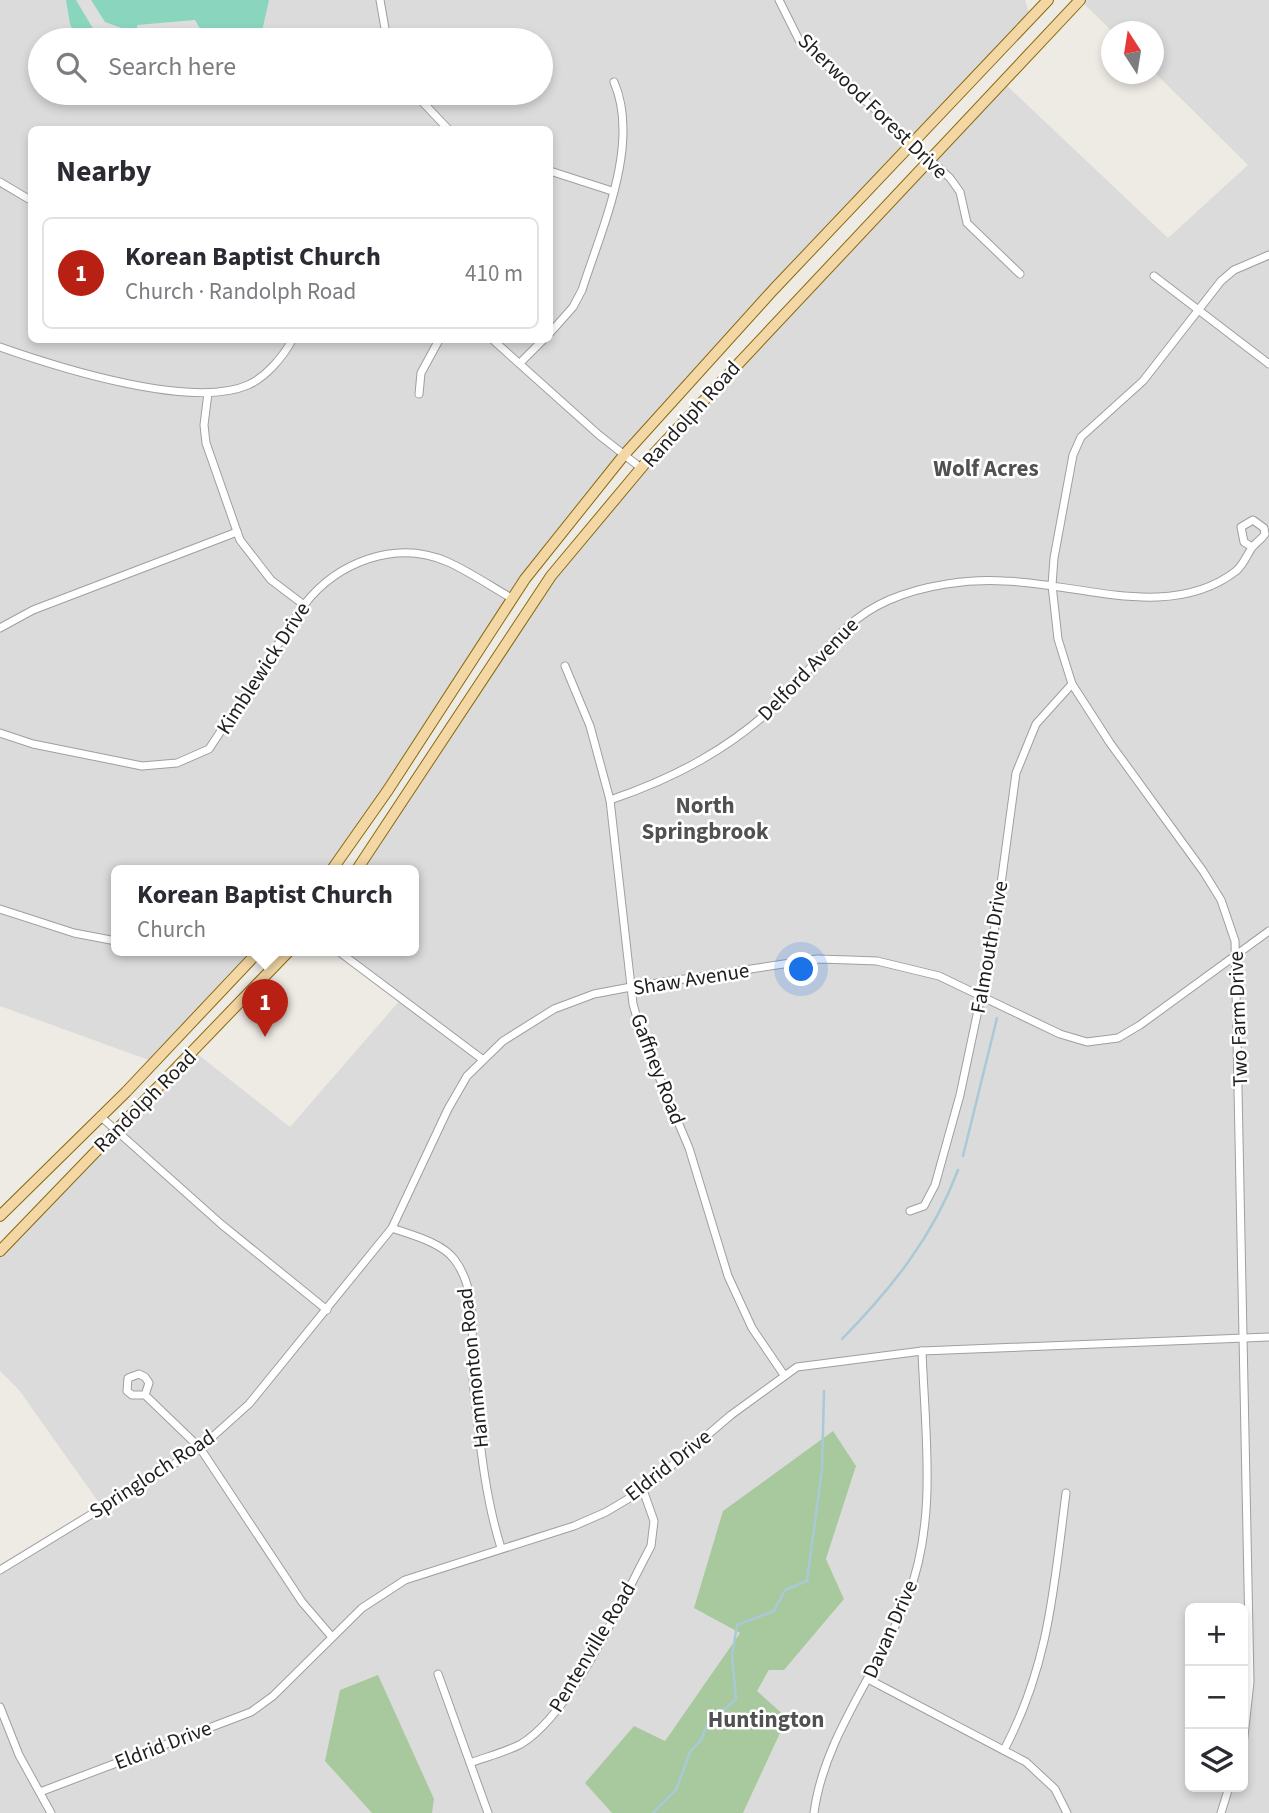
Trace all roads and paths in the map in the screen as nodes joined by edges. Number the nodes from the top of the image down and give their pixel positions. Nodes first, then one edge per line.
1 (380, 0) edge
2 (779, 0) edge
3 (1048, 0) edge
4 (1080, 0) edge
5 (385, 28) edge
6 (614, 82) dead end
7 (425, 105) edge
8 (445, 126) edge
9 (913, 142) junction
10 (929, 157) junction
11 (553, 172) edge
12 (0, 182) edge
13 (612, 191) junction
14 (28, 199) edge
15 (1269, 255) edge
16 (1020, 274) dead end
17 (1154, 276) dead end
18 (1198, 310) junction
19 (553, 330) edge
20 (290, 343) edge
21 (437, 343) edge
22 (498, 343) edge
23 (540, 343) edge
24 (0, 347) edge
25 (521, 362) junction
26 (1269, 364) edge
27 (208, 393) junction
28 (419, 394) dead end
29 (624, 455) junction
30 (641, 468) junction
31 (237, 532) junction
32 (1252, 547) dead end
33 (1052, 585) junction
34 (513, 599) junction
35 (304, 605) junction
36 (0, 627) edge
37 (565, 666) dead end
38 (1072, 684) junction
39 (0, 733) edge
40 (610, 800) junction
41 (335, 865) edge
42 (360, 865) edge
43 (0, 909) edge
44 (1269, 931) edge
45 (111, 940) edge
46 (1236, 955) junction
47 (254, 956) edge
48 (284, 956) edge
49 (345, 956) edge
50 (631, 988) junction
51 (981, 996) junction
52 (482, 1059) junction
53 (100, 1116) junction
54 (114, 1131) junction
55 (910, 1211) dead end
56 (0, 1216) edge
57 (392, 1228) junction
58 (0, 1251) edge
59 (327, 1310) junction
60 (1269, 1337) edge
61 (1243, 1338) junction
62 (922, 1351) junction
63 (784, 1376) junction
64 (145, 1395) dead end
65 (200, 1448) junction
66 (643, 1490) junction
67 (1066, 1493) dead end
68 (501, 1548) junction
69 (0, 1570) edge
70 (332, 1637) junction
71 (438, 1674) dead end
72 (868, 1679) junction
73 (0, 1707) edge
74 (1245, 1729) edge
75 (1004, 1750) junction
76 (470, 1763) junction
77 (40, 1792) junction
78 (1227, 1792) edge
79 (51, 1813) edge
80 (488, 1813) edge
81 (814, 1813) edge
82 (1067, 1813) edge
83 (1220, 1813) edge

1 - 5 street
2 - 9 street, Sherwood Forest Drive
3 - 9 main road, Randolph Road
4 - 10 main road, Randolph Road
6 - 13 street
7 - 8 street
9 - 10 street, Sherwood Forest Drive
9 - 29 main road, Randolph Road
10 - 16 street, Sherwood Forest Drive
10 - 30 main road, Randolph Road
11 - 13 street
12 - 14 street
13 - 19 street
15 - 18 street, Two Farm Drive
17 - 18 street
18 - 26 street
18 - 33 street, Two Farm Drive
20 - 27 street
21 - 28 street
22 - 25 street
23 - 25 street
24 - 27 street
25 - 29 street
27 - 31 street
29 - 30 street
29 - 34 main road, Randolph Road
30 - 42 main road, Randolph Road
31 - 35 street
31 - 36 street
32 - 33 street, Delford Avenue
33 - 38 street, Two Farm Drive
33 - 40 street, Delford Avenue
34 - 35 street, Kimblewick Drive
34 - 41 main road, Randolph Road
35 - 39 street, Kimblewick Drive
37 - 40 street, Gaffney Road
38 - 46 street, Two Farm Drive
38 - 51 street, Falmouth Drive
40 - 50 street, Gaffney Road
43 - 45 street
44 - 46 street, Shaw Avenue
46 - 51 street, Shaw Avenue
46 - 61 street, Two Farm Drive
47 - 53 main road, Randolph Road
48 - 54 main road, Randolph Road
49 - 52 street
50 - 51 street, Shaw Avenue
50 - 52 street, Shaw Avenue
50 - 63 street, Gaffney Road
51 - 55 street, Falmouth Drive
52 - 57 street, Shaw Avenue
53 - 54 street
53 - 56 main road, Randolph Road
54 - 58 main road, Randolph Road
54 - 59 street
57 - 59 street, Springloch Road
57 - 68 street, Hammonton Road
59 - 65 street, Springloch Road
60 - 61 street, Eldrid Drive
61 - 62 street, Eldrid Drive
61 - 74 street, Two Farm Drive
62 - 63 street, Eldrid Drive
62 - 72 street, Davan Drive
63 - 66 street, Eldrid Drive
64 - 65 street
65 - 69 street, Springloch Road
65 - 70 street
66 - 68 street, Eldrid Drive
66 - 76 street, Pentenville Road
67 - 75 street
68 - 70 street, Eldrid Drive
70 - 77 street, Eldrid Drive
71 - 76 street
72 - 75 street
72 - 81 street, Davan Drive
73 - 77 street
75 - 82 street
76 - 80 street
77 - 79 street
78 - 83 street

